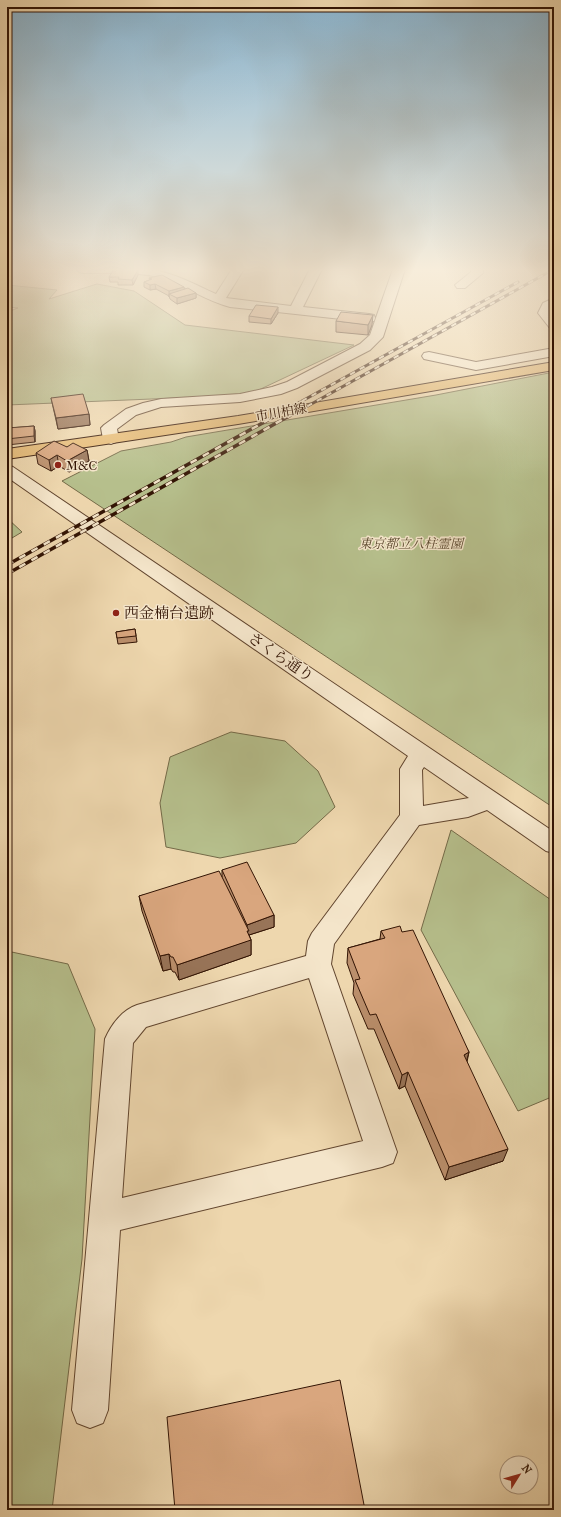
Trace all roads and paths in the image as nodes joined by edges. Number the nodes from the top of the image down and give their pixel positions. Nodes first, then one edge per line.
1 (374, 340) edge
2 (554, 352) edge
3 (429, 356) dead end
4 (554, 366) edge
5 (111, 439) junction
6 (7, 454) edge
7 (7, 470) edge
8 (422, 753) junction
9 (489, 799) junction
10 (412, 817) junction
11 (554, 844) edge
12 (318, 964) junction
13 (106, 1218) junction
14 (90, 1410) dead end

1 - 5 street
2 - 3 street
4 - 5 main road, 市川柏線
5 - 6 main road, 市川柏線
7 - 8 street, さくら通り
8 - 9 street, さくら通り
8 - 10 street
9 - 10 street
9 - 11 street, さくら通り
10 - 12 street
12 - 13 street
12 - 13 street
13 - 14 street

